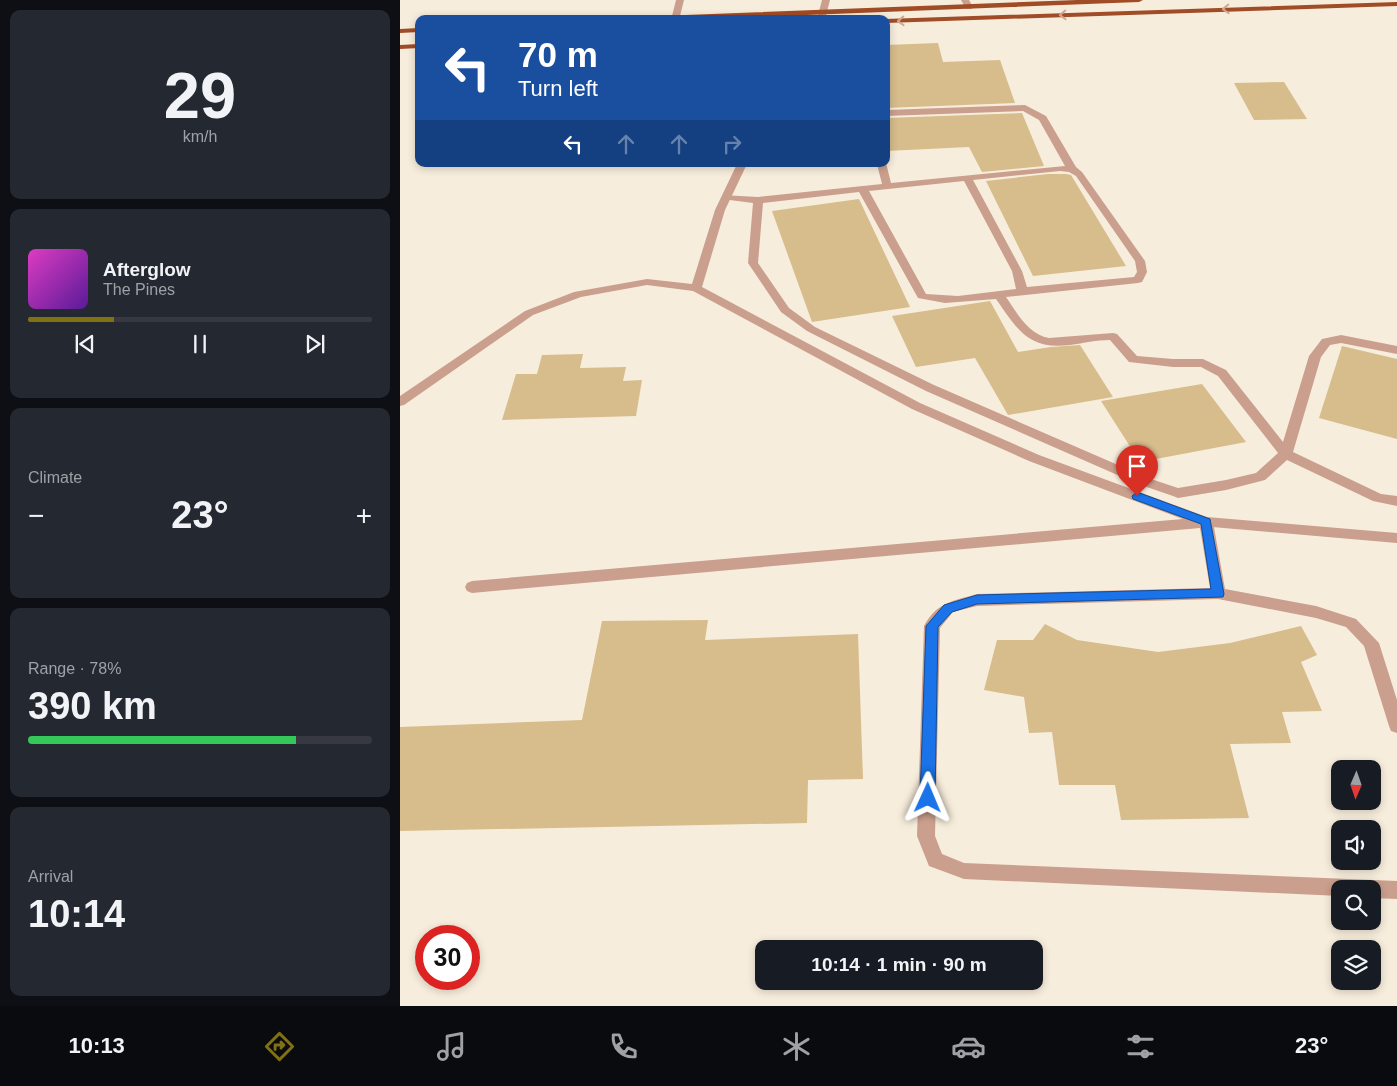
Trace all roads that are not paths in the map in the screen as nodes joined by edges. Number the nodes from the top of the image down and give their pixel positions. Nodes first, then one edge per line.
1 (680, 0) edge
2 (826, 0) edge
3 (1139, 0) edge
4 (1244, 0) edge
5 (967, 3) edge
6 (1397, 4) edge
7 (1251, 8) junction
8 (676, 15) edge
9 (822, 15) edge
10 (890, 22) edge
11 (415, 30) edge
12 (400, 31) edge
13 (415, 46) edge
14 (400, 47) edge
15 (890, 113) edge
16 (741, 167) edge
17 (883, 167) edge
18 (1072, 169) junction
19 (966, 178) junction
20 (887, 186) junction
21 (862, 188) junction
22 (726, 197) junction
23 (758, 200) junction
24 (696, 288) junction
25 (1022, 291) junction
26 (999, 295) junction
27 (1397, 350) edge
28 (400, 402) edge
29 (1286, 454) junction
30 (1397, 501) edge
31 (1206, 522) junction
32 (1397, 538) edge
33 (472, 587) dead end
34 (1218, 594) junction
35 (1397, 726) edge
36 (1397, 890) edge

1 - 8 street
2 - 9 street
3 - 5 highway
4 - 7 highway
5 - 9 highway
6 - 7 highway
7 -> 10 highway
11 - 12 highway
13 - 14 highway
15 - 18 street
16 - 22 street
17 - 20 street
18 - 19 street
18 - 25 street
19 - 20 street
19 - 25 street
20 - 21 street
21 - 23 street
21 - 26 street
22 - 23 street
22 - 24 street
23 - 29 street
24 - 28 street
24 - 31 street
25 - 26 street
26 - 29 street
27 - 29 street
29 - 30 street
31 - 32 street
31 - 33 street
31 - 34 street
34 - 35 street
34 - 36 street

